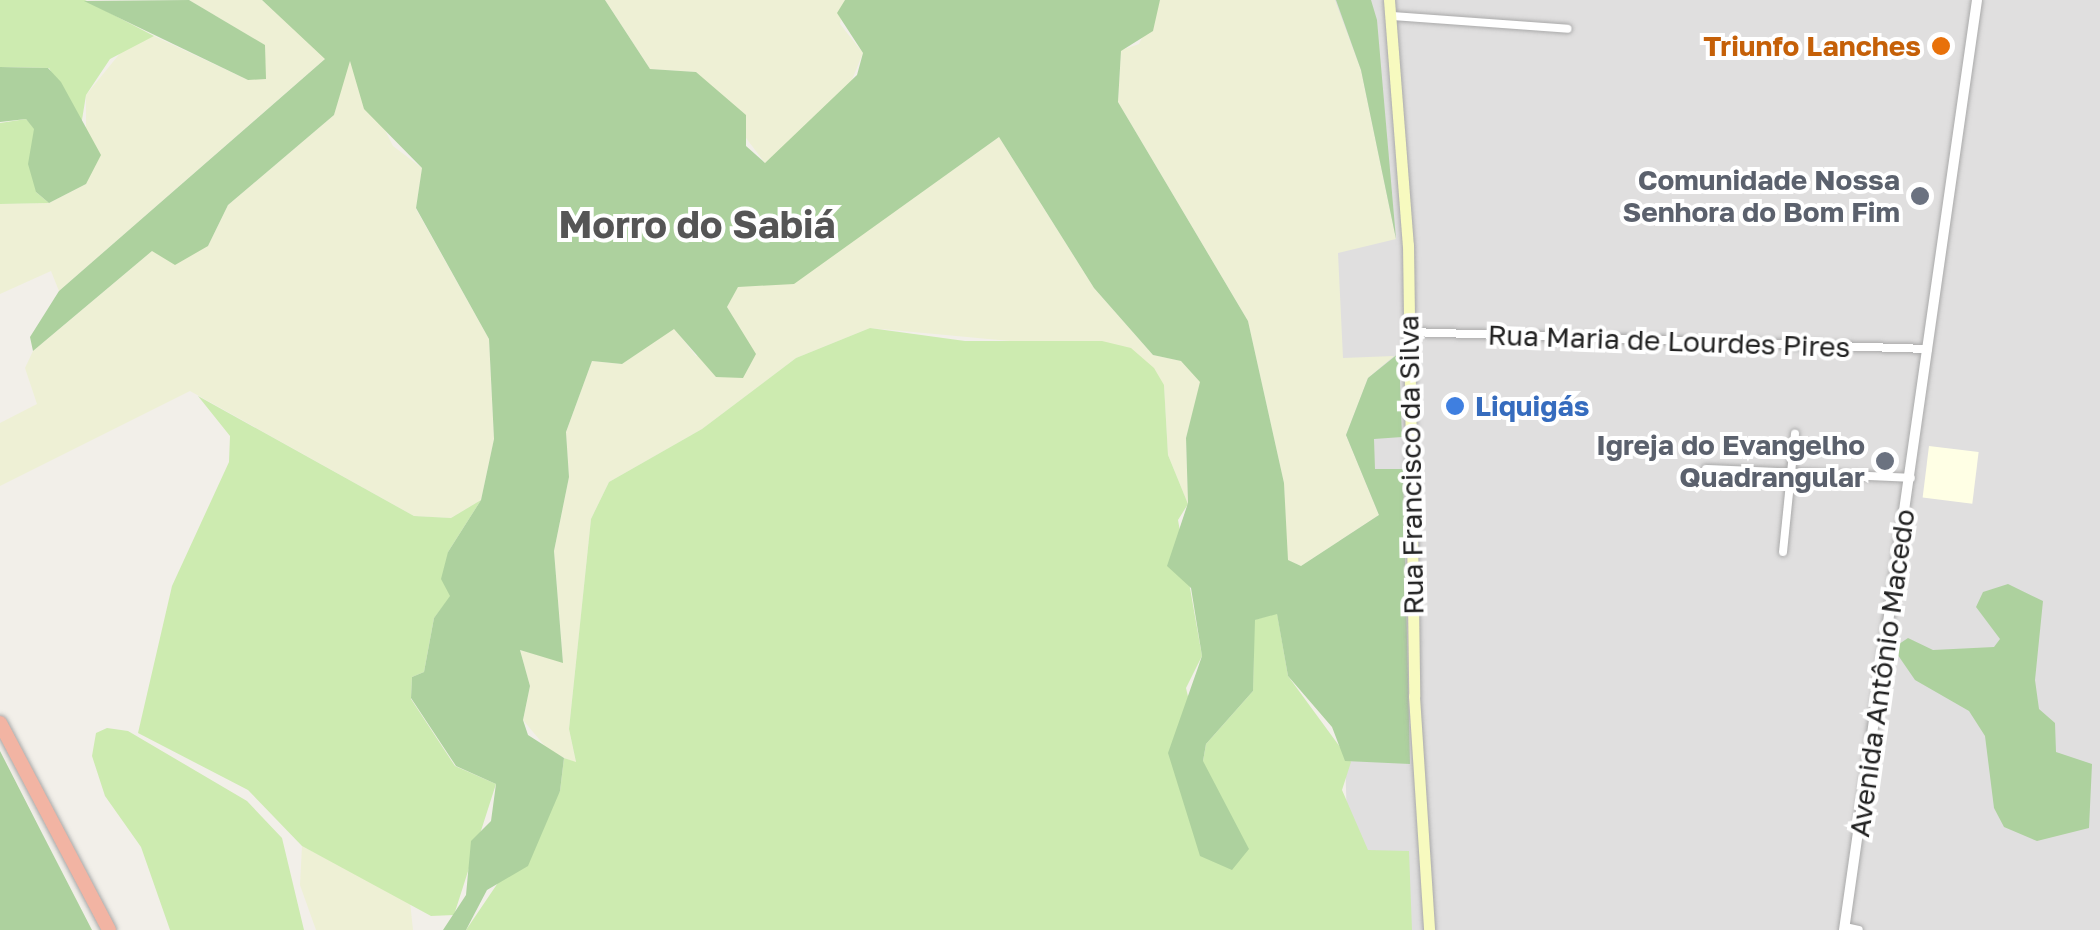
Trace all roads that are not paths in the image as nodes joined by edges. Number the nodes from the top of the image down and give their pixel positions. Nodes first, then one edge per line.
1 (1389, 0) edge
2 (1976, 0) edge
3 (1393, 16) junction
4 (1568, 29) dead end
5 (1410, 332) junction
6 (1928, 349) junction
7 (1795, 434) dead end
8 (1706, 468) dead end
9 (1790, 472) junction
10 (1910, 478) junction
11 (1783, 552) dead end
12 (0, 723) edge
13 (1844, 928) edge
14 (109, 930) edge
15 (1429, 930) edge
16 (1859, 930) edge

1 - 3 main road, Rua Francisco da Silva
2 - 6 street, Avenida Antônio Macedo
3 - 4 street
3 - 5 main road, Rua Francisco da Silva
5 - 6 street, Rua Maria de Lourdes Pires
5 - 15 main road, Rua Francisco da Silva
6 - 10 street, Avenida Antônio Macedo
7 - 9 street
8 - 9 street
9 - 10 street
9 - 11 street
10 - 13 street, Avenida Antônio Macedo
12 - 14 highway
13 - 16 street

